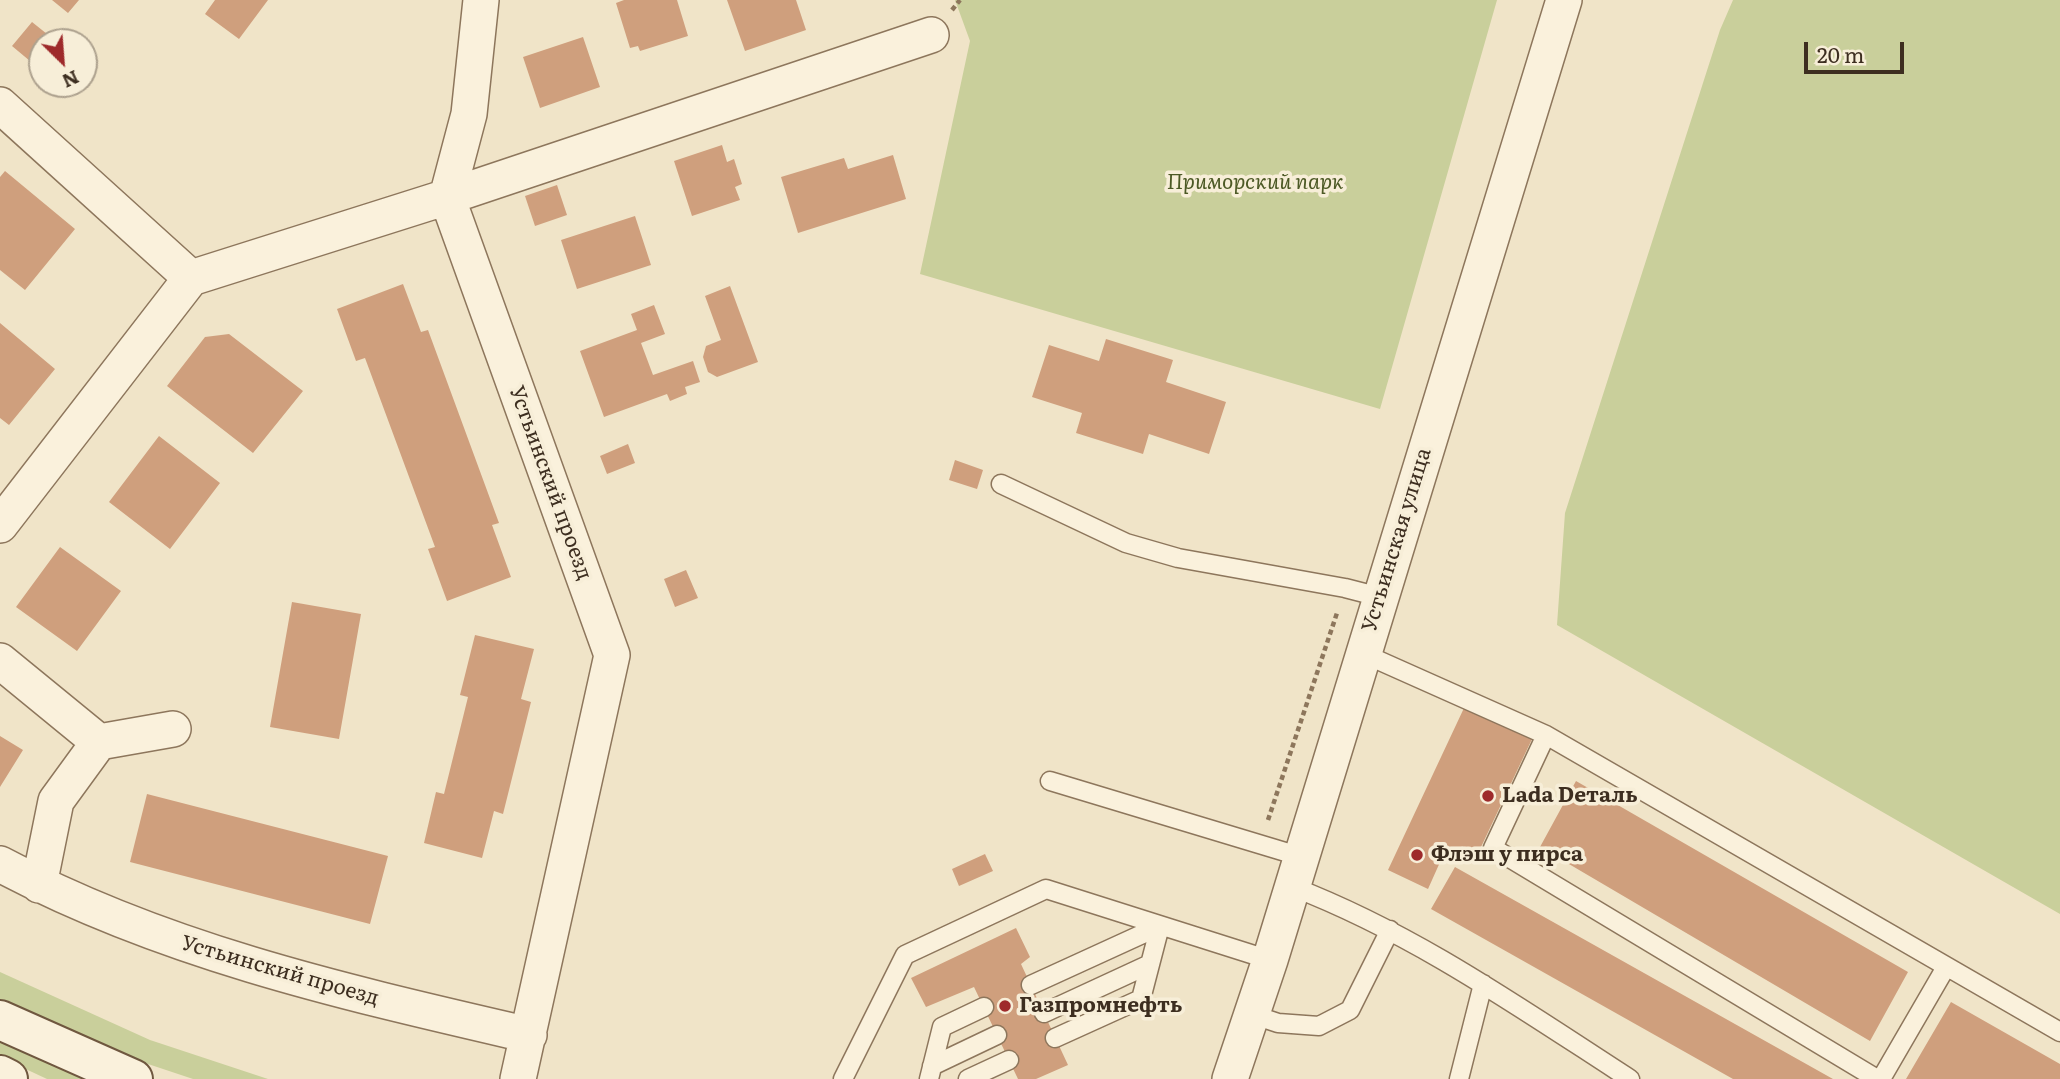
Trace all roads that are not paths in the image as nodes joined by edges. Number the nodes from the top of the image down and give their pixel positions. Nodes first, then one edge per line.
1 (481, 0) edge
2 (1564, 0) edge
3 (931, 35) dead end
4 (0, 106) edge
5 (447, 197) junction
6 (191, 278) junction
7 (1001, 484) dead end
8 (0, 525) edge
9 (1380, 597) junction
10 (1362, 653) junction
11 (0, 662) edge
12 (173, 729) dead end
13 (1545, 735) junction
14 (99, 742) junction
15 (1051, 781) dead end
16 (0, 864) edge
17 (1297, 872) junction
18 (39, 885) junction
19 (1160, 926) junction
20 (1390, 930) junction
21 (1270, 960) junction
22 (1150, 964) junction
23 (1946, 967) junction
24 (1483, 984) junction
25 (1031, 985) dead end
26 (984, 1007) dead end
27 (1044, 1013) dead end
28 (1251, 1014) junction
29 (0, 1020) edge
30 (2060, 1032) edge
31 (529, 1035) junction
32 (997, 1035) dead end
33 (1055, 1038) dead end
34 (1009, 1060) dead end
35 (930, 1072) edge
36 (0, 1075) edge
37 (8, 1079) edge
38 (133, 1079) edge
39 (518, 1079) edge
40 (843, 1079) edge
41 (968, 1079) edge
42 (1230, 1079) edge
43 (1459, 1079) edge
44 (1630, 1079) edge
45 (1879, 1079) edge

1 - 5 street
2 - 9 street, Устьинская улица
3 - 5 street
4 - 6 street
5 - 6 street
5 - 31 street, Устьинский проезд
6 - 8 street
7 - 9 lane
9 - 10 street, Устьинская улица
10 - 13 lane
10 - 17 street, Устьинская улица
11 - 14 street
12 - 14 street
13 - 23 lane
13 - 45 lane
14 - 18 street
15 - 17 lane
16 - 18 street, Устьинский проезд
17 - 20 lane
17 - 21 street, Устьинская улица
18 - 31 street, Устьинский проезд
19 - 21 lane
19 - 22 lane
19 - 25 lane
19 - 40 lane
20 - 24 lane
20 - 28 lane
21 - 28 street, Устьинская улица
22 - 27 lane
22 - 33 lane
23 - 30 lane
23 - 45 lane
24 - 43 lane
24 - 44 lane
26 - 35 lane
28 - 42 street, Устьинская улица
29 - 38 main road
31 - 39 street, Устьинский проезд
32 - 35 lane
34 - 41 lane
36 - 37 main road

